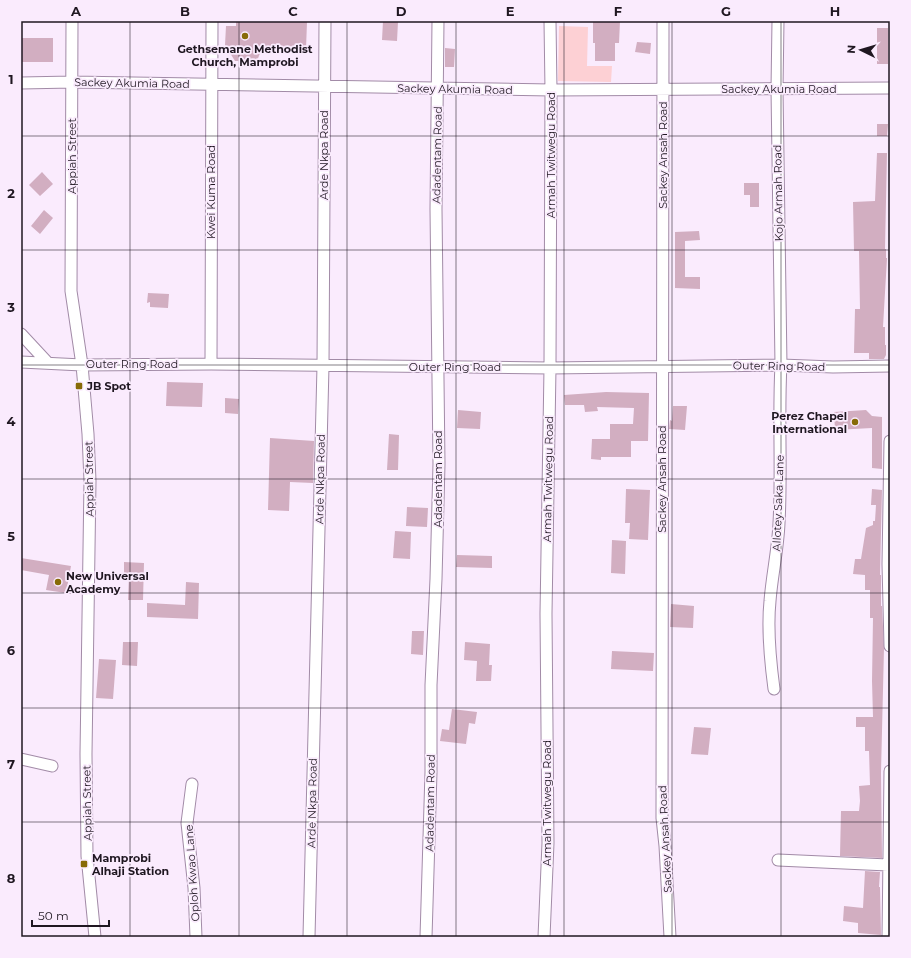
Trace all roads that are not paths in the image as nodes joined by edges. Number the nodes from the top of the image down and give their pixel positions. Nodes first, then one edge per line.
1 (72, 21) edge
2 (212, 21) edge
3 (325, 21) edge
4 (438, 21) edge
5 (550, 21) edge
6 (663, 21) edge
7 (778, 21) edge
8 (72, 82) junction
9 (21, 83) edge
10 (211, 84) junction
11 (324, 86) junction
12 (890, 88) edge
13 (438, 89) junction
14 (776, 89) junction
15 (552, 90) junction
16 (662, 90) junction
17 (21, 334) edge
18 (21, 362) edge
19 (47, 362) junction
20 (211, 364) junction
21 (82, 365) junction
22 (781, 365) junction
23 (323, 366) junction
24 (437, 366) junction
25 (890, 366) edge
26 (662, 367) junction
27 (550, 368) junction
28 (890, 441) edge
29 (890, 447) edge
30 (890, 646) edge
31 (774, 689) dead end
32 (21, 759) edge
33 (52, 766) dead end
34 (890, 770) edge
35 (192, 784) dead end
36 (778, 860) dead end
37 (888, 865) junction
38 (94, 937) edge
39 (196, 937) edge
40 (309, 937) edge
41 (426, 937) edge
42 (544, 937) edge
43 (670, 937) edge
44 (888, 937) edge

1 - 8 street, Appiah Street
2 - 10 street, Kwei Kuma Road
3 - 11 street, Arde Nkpa Road
4 - 13 street, Adadentam Road
5 - 15 street, Armah Twitwegu Road
6 - 16 street, Sackey Ansah Road
7 - 14 street, Kojo Armah Road
8 - 9 street, Sackey Akumia Road
8 - 10 street, Sackey Akumia Road
8 - 21 street, Appiah Street
10 - 11 street, Sackey Akumia Road
10 - 20 street, Kwei Kuma Road
11 - 13 street, Sackey Akumia Road
11 - 23 street, Arde Nkpa Road
12 - 14 street, Sackey Akumia Road
13 - 15 street, Sackey Akumia Road
13 - 24 street, Adadentam Road
14 - 16 street, Sackey Akumia Road
14 - 22 street, Kojo Armah Road
15 - 16 street, Sackey Akumia Road
15 - 27 street, Armah Twitwegu Road
16 - 26 street, Sackey Ansah Road
17 - 19 street
18 - 19 street, Outer Ring Road
19 - 21 street, Outer Ring Road
20 - 21 street, Outer Ring Road
20 - 23 street, Outer Ring Road
21 - 38 street, Appiah Street
22 - 25 street, Outer Ring Road
22 - 26 street, Outer Ring Road
22 - 31 street, Allotey Saka Lane
23 - 24 street, Outer Ring Road
23 - 40 street, Arde Nkpa Road
24 - 27 street, Outer Ring Road
24 - 41 street, Adadentam Road
26 - 27 street, Outer Ring Road
26 - 43 street, Sackey Ansah Road
27 - 42 street, Armah Twitwegu Road
28 - 29 street
29 - 30 street
32 - 33 street
34 - 37 street
35 - 39 street, Oploh Kwao Lane
36 - 37 street
37 - 44 street

